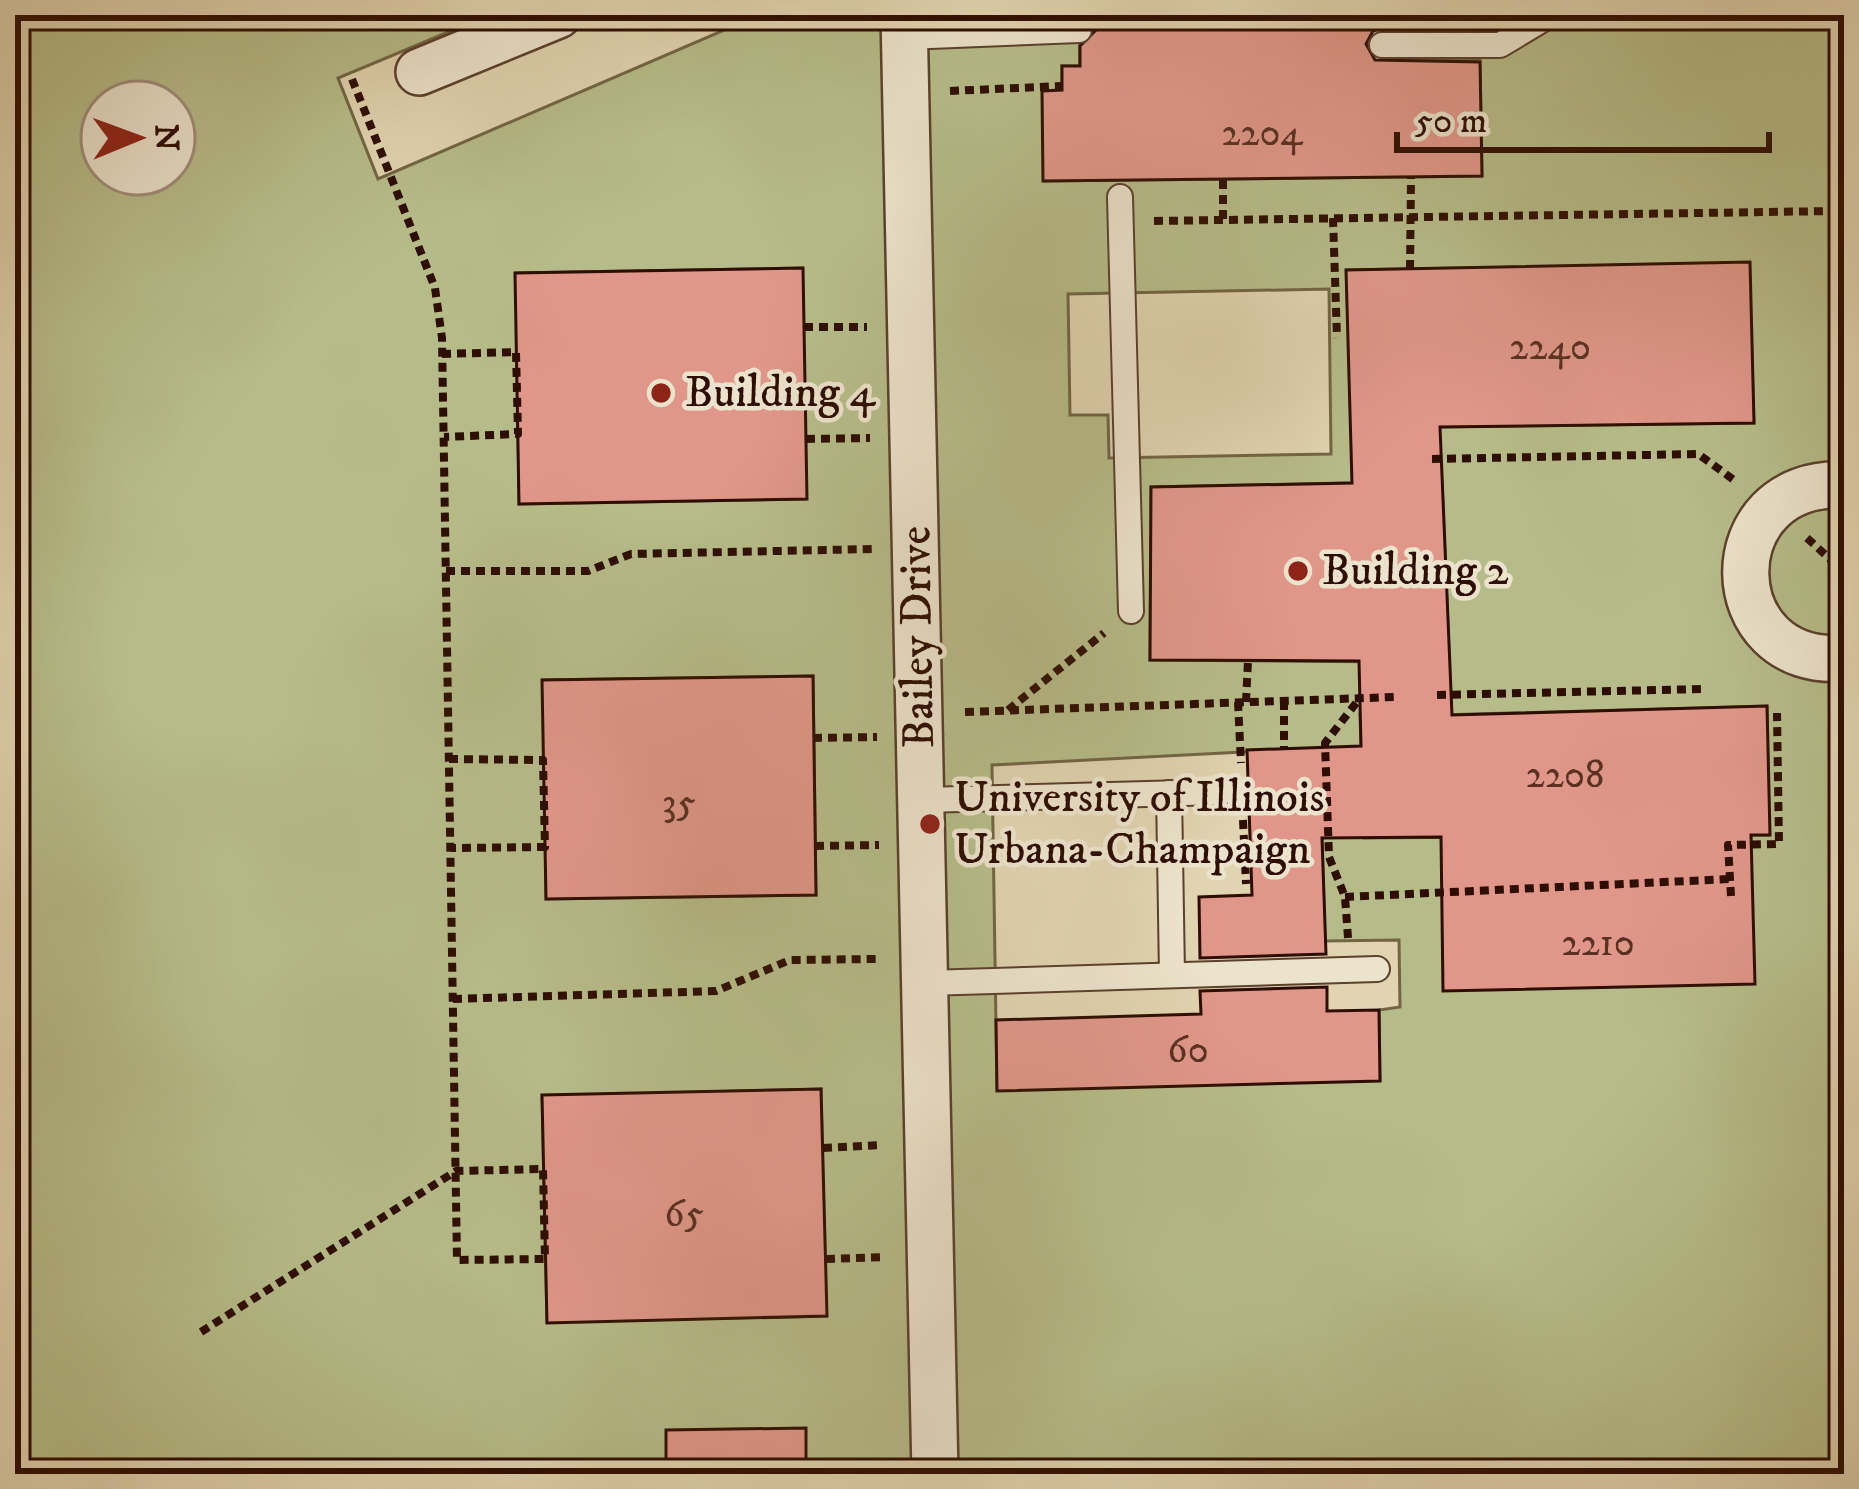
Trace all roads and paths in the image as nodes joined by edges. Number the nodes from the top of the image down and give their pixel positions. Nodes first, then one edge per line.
1 (558, 15) edge
2 (1550, 15) edge
3 (905, 26) edge
4 (1079, 30) dead end
5 (1382, 45) dead end
6 (419, 72) dead end
7 (352, 79) dead end
8 (1062, 86) dead end
9 (906, 92) junction
10 (1411, 178) dead end
11 (1222, 179) dead end
12 (1120, 197) dead end
13 (1835, 212) dead end
14 (1333, 218) junction
15 (1410, 218) junction
16 (1223, 220) junction
17 (1141, 221) dead end
18 (1410, 269) dead end
19 (880, 326) dead end
20 (804, 327) dead end
21 (1337, 338) dead end
22 (442, 354) junction
23 (443, 437) junction
24 (883, 438) dead end
25 (806, 440) dead end
26 (1698, 454) dead end
27 (1432, 459) dead end
28 (1844, 485) edge
29 (886, 548) dead end
30 (446, 572) junction
31 (1131, 611) joint
32 (1844, 658) edge
33 (1247, 661) dead end
34 (1703, 689) dead end
35 (1437, 695) dead end
36 (1395, 697) dead end
37 (1360, 698) junction
38 (1284, 701) junction
39 (1246, 702) junction
40 (1007, 711) junction
41 (1778, 713) dead end
42 (905, 725) junction
43 (813, 738) dead end
44 (1284, 748) dead end
45 (449, 759) junction
46 (1222, 791) dead end
47 (1169, 793) junction
48 (922, 800) junction
49 (893, 844) dead end
50 (815, 846) dead end
51 (451, 848) junction
52 (1730, 879) junction
53 (1731, 896) dead end
54 (1345, 897) junction
55 (1377, 969) dead end
56 (1350, 970) junction
57 (911, 971) junction
58 (1172, 975) junction
59 (452, 999) junction
60 (901, 1144) dead end
61 (823, 1148) dead end
62 (455, 1171) junction
63 (903, 1257) dead end
64 (826, 1259) dead end
65 (201, 1333) dead end
66 (935, 1474) edge

1 - 6 street
2 - 5 lane
3 - 4 lane
3 - 9 street, Bailey Drive
7 - 22 path
8 - 9 path
9 - 42 street, Bailey Drive
10 - 15 path
11 - 16 path
12 - 31 lane
13 - 15 path
14 - 15 path
14 - 16 path
14 - 21 path
15 - 18 path
16 - 17 path
19 - 20 path
22 - 23 path
22 - 23 path
23 - 30 path
24 - 25 path
26 - 27 path
28 - 32 street
29 - 30 path
30 - 45 path
31 - 40 path
33 - 39 path
34 - 35 path
36 - 37 path
37 - 38 path
37 - 54 path
38 - 39 path
38 - 44 path
39 - 40 path
40 - 42 path
41 - 52 path
42 - 43 path
42 - 48 street, Bailey Drive
45 - 51 path
45 - 51 path
46 - 47 lane
47 - 48 lane
47 - 58 lane
48 - 57 street, Bailey Drive
49 - 50 path
51 - 59 path
52 - 53 path
52 - 54 path
54 - 56 path
55 - 56 lane
56 - 58 lane
57 - 58 lane
57 - 59 path
57 - 66 street, Bailey Drive
59 - 62 path
60 - 61 path
62 - 62 path
62 - 65 path
63 - 64 path

